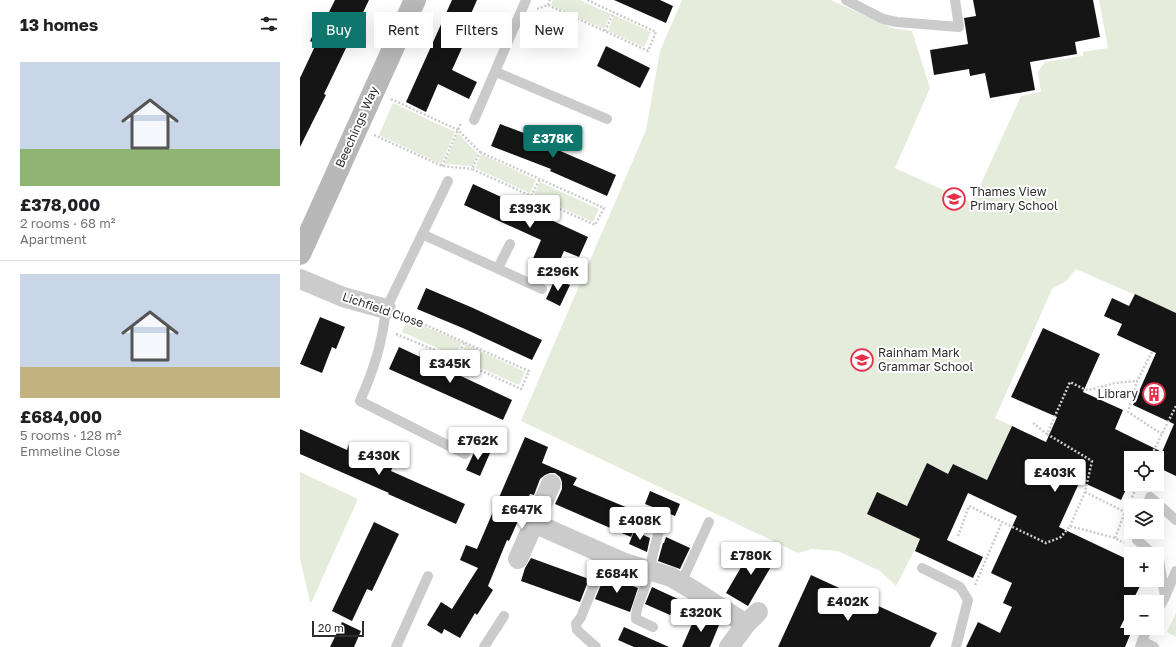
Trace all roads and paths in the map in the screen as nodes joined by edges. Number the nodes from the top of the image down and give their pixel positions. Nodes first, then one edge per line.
1 (415, 0) edge
2 (526, 0) edge
3 (550, 0) edge
4 (587, 0) edge
5 (846, 0) edge
6 (955, 0) edge
7 (548, 6) junction
8 (522, 12) edge
9 (530, 12) edge
10 (614, 12) junction
11 (520, 17) edge
12 (606, 31) junction
13 (496, 72) junction
14 (373, 91) junction
15 (607, 119) dead end
16 (474, 120) joint
17 (357, 128) junction
18 (458, 130) junction
19 (480, 152) junction
20 (442, 166) junction
21 (472, 169) junction
22 (540, 179) junction
23 (448, 181) joint
24 (531, 196) junction
25 (422, 234) junction
26 (510, 244) dead end
27 (300, 254) edge
28 (498, 268) junction
29 (300, 279) edge
30 (542, 289) dead end
31 (386, 309) junction
32 (384, 332) junction
33 (465, 341) junction
34 (1152, 352) dead end
35 (456, 359) junction
36 (1138, 381) junction
37 (1176, 406) edge
38 (1033, 423) dead end
39 (1047, 434) junction
40 (1162, 434) junction
41 (1154, 451) edge
42 (465, 454) dead end
43 (550, 484) dead end
44 (1085, 492) junction
45 (1164, 509) edge
46 (1124, 512) edge
47 (1124, 515) edge
48 (1176, 520) edge
49 (643, 521) dead end
50 (534, 522) junction
51 (708, 522) dead end
52 (1002, 522) junction
53 (1070, 526) junction
54 (958, 536) dead end
55 (1115, 538) junction
56 (1137, 539) edge
57 (1128, 545) dead end
58 (1145, 547) edge
59 (606, 555) junction
60 (518, 559) dead end
61 (922, 568) dead end
62 (648, 570) junction
63 (1176, 571) edge
64 (428, 576) dead end
65 (682, 583) junction
66 (1163, 587) edge
67 (1165, 597) joint
68 (968, 600) junction
69 (504, 616) dead end
70 (653, 627) dead end
71 (1141, 644) edge
72 (396, 647) edge
73 (484, 647) edge
74 (596, 647) edge
75 (729, 647) edge
76 (956, 647) edge
77 (1154, 647) edge

1 - 14 street, Beechings Way
2 - 8 lane
3 - 7 path
4 - 10 path
5 - 6 lane
7 - 9 path
7 - 12 path
10 - 12 path
10 - 12 path
11 - 13 lane
13 - 15 lane
13 - 16 lane
14 - 17 street, Beechings Way
14 - 18 path
16 - 18 path
17 - 20 path
17 - 27 street, Beechings Way
18 - 19 path
18 - 20 path
19 - 21 path
19 - 22 path
20 - 21 path
20 - 23 path
21 - 24 path
22 - 24 path
22 - 24 path
23 - 25 lane
25 - 28 lane
25 - 31 lane
26 - 28 lane
28 - 30 lane
29 - 31 street, Lichfield Close
31 - 32 lane
31 - 33 path, Lichfield Close
32 - 35 path, Lichfield Close
32 - 42 lane
33 - 35 path
33 - 35 path, Lichfield Close
34 - 36 path
36 - 39 path
36 - 40 path
37 - 40 path
38 - 39 path
39 - 44 path
40 - 41 path
43 - 50 street
44 - 46 path
44 - 53 path
45 - 48 lane
47 - 55 path
49 - 62 lane
50 - 59 street
50 - 60 street
51 - 65 lane
52 - 53 path
52 - 54 path
52 - 68 path
53 - 55 path
55 - 57 path
56 - 58 lane
59 - 62 street
59 - 74 lane
61 - 68 lane
62 - 65 street
62 - 70 lane
63 - 67 lane
64 - 72 lane
65 - 75 street
66 - 67 lane
68 - 76 lane
69 - 73 lane
71 - 77 lane

